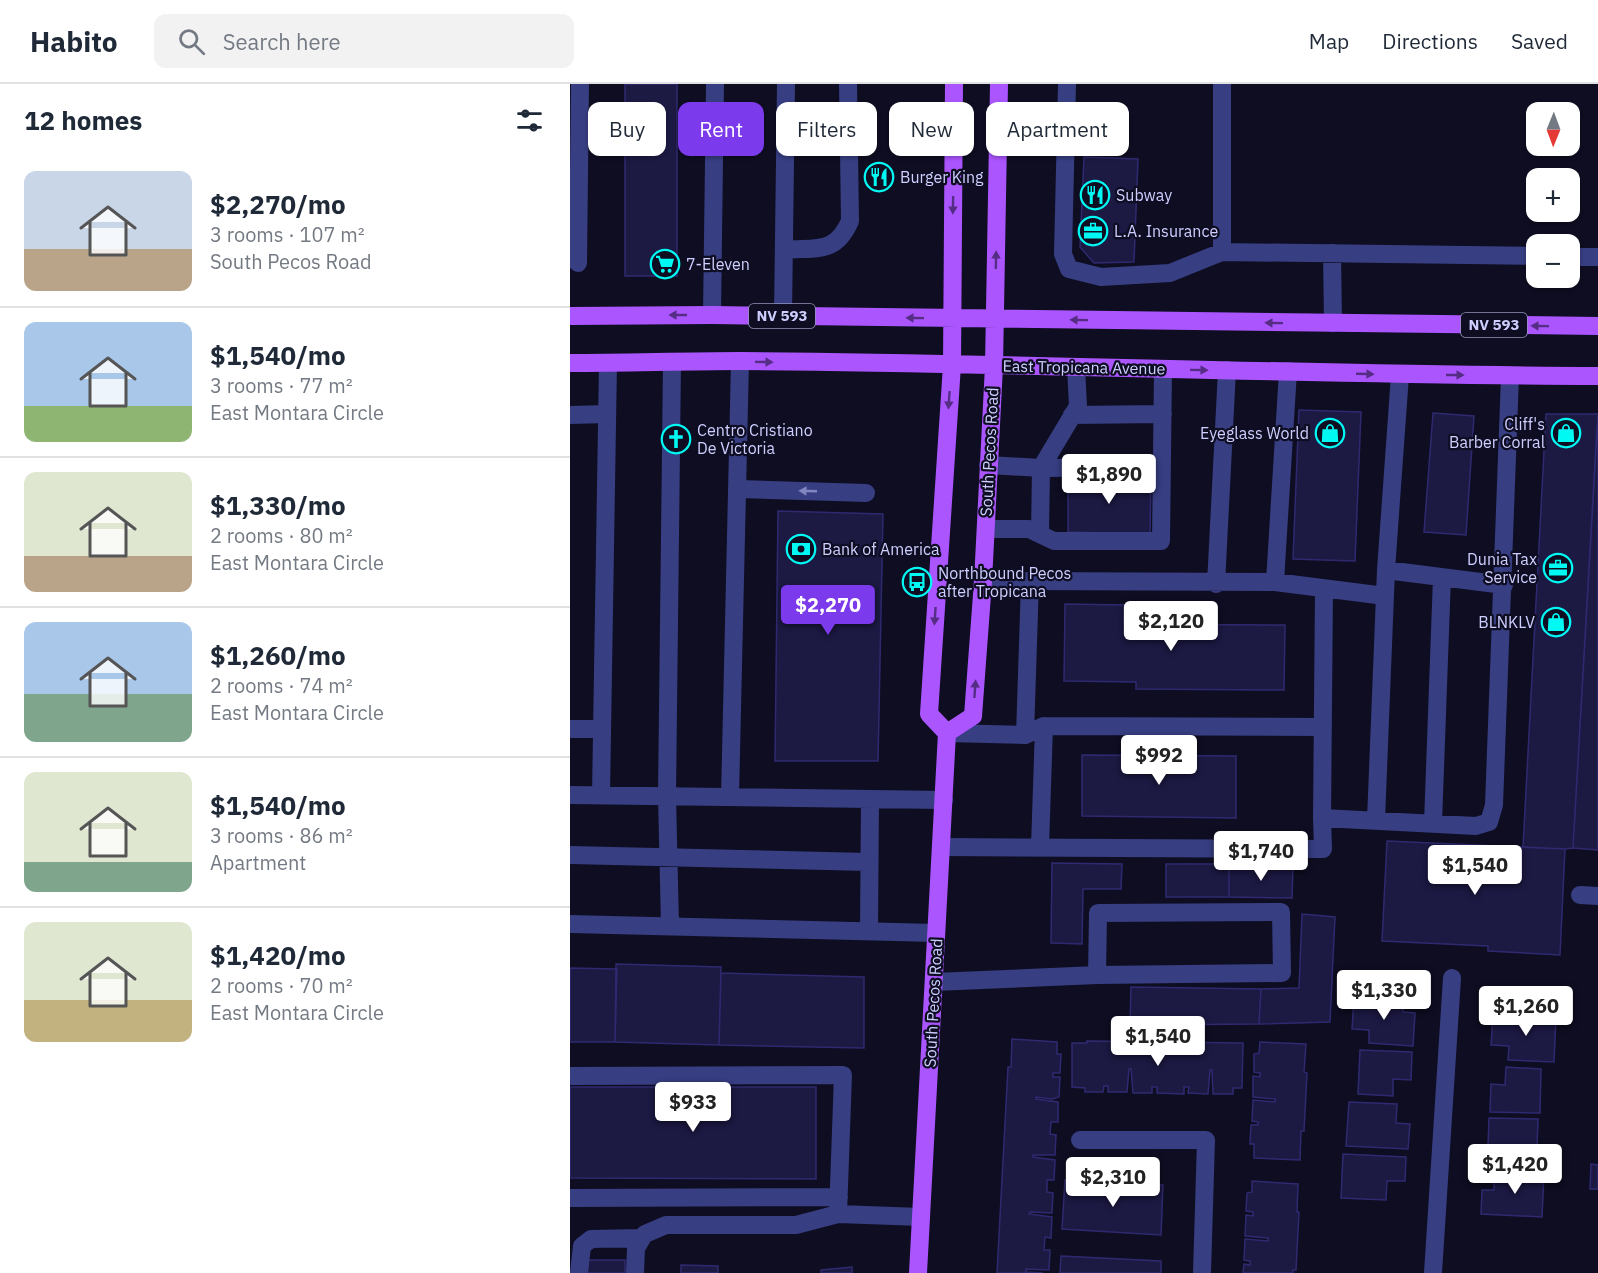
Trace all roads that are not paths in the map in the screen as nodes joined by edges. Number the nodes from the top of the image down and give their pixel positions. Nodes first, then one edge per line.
1 (580, 84) edge
2 (715, 84) edge
3 (786, 84) edge
4 (848, 84) edge
5 (954, 84) edge
6 (999, 84) edge
7 (1067, 84) edge
8 (1222, 84) edge
9 (784, 250) junction
10 (1222, 252) junction
11 (1332, 253) junction
12 (1526, 256) edge
13 (1580, 257) edge
14 (1598, 257) edge
15 (578, 263) dead end
16 (570, 315) edge
17 (712, 315) junction
18 (783, 316) junction
19 (952, 319) junction
20 (995, 319) junction
21 (1333, 323) junction
22 (1598, 326) edge
23 (740, 361) junction
24 (570, 363) edge
25 (608, 363) junction
26 (672, 363) junction
27 (951, 365) junction
28 (994, 366) junction
29 (1076, 367) junction
30 (1163, 369) junction
31 (1227, 370) junction
32 (1288, 371) junction
33 (1400, 375) junction
34 (1510, 376) junction
35 (1598, 376) edge
36 (607, 414) junction
37 (1163, 414) junction
38 (570, 415) edge
39 (1072, 415) junction
40 (988, 465) junction
41 (1162, 467) junction
42 (1041, 468) junction
43 (738, 489) junction
44 (866, 493) dead end
45 (986, 529) junction
46 (1040, 534) junction
47 (1386, 570) junction
48 (1443, 577) junction
49 (983, 581) junction
50 (1030, 582) junction
51 (1275, 582) junction
52 (1216, 584) junction
53 (1504, 585) junction
54 (1324, 589) junction
55 (1385, 596) junction
56 (1044, 726) junction
57 (1323, 727) junction
58 (570, 729) edge
59 (602, 729) junction
60 (947, 733) junction
61 (1025, 735) junction
62 (570, 795) edge
63 (600, 795) junction
64 (668, 796) junction
65 (730, 797) junction
66 (870, 799) junction
67 (944, 800) junction
68 (1322, 818) junction
69 (1376, 820) junction
70 (1433, 823) junction
71 (941, 847) junction
72 (1040, 848) junction
73 (570, 855) edge
74 (668, 858) junction
75 (869, 862) junction
76 (570, 924) edge
77 (670, 926) junction
78 (869, 931) junction
79 (936, 933) junction
80 (1097, 975) junction
81 (1452, 978) dead end
82 (934, 981) junction
83 (570, 1076) edge
84 (1080, 1140) dead end
85 (570, 1198) edge
86 (838, 1205) junction
87 (921, 1217) junction
88 (642, 1238) junction
89 (579, 1273) edge
90 (635, 1273) edge
91 (918, 1273) edge
92 (1202, 1273) edge
93 (1433, 1273) edge

1 - 15 street
2 - 17 street
3 - 9 street
4 - 9 street
5 -> 19 main road
20 -> 6 main road, South Pecos Road
7 - 10 street
8 - 10 street
9 - 18 street
10 - 11 street
11 - 12 street
11 - 21 street
13 - 14 street
17 -> 16 main road, NV 593
17 - 18 main road, NV 593
19 -> 18 main road, NV 593
19 - 20 main road, NV 593
19 - 27 main road
21 -> 20 main road, NV 593
20 - 28 main road, South Pecos Road
22 -> 21 main road, NV 593
23 - 26 main road, East Tropicana Avenue
23 -> 27 main road, East Tropicana Avenue
23 - 43 street
24 - 25 main road, East Tropicana Avenue
25 - 26 main road, East Tropicana Avenue
25 - 36 street
26 - 64 street
27 - 28 main road, East Tropicana Avenue
27 -> 60 main road
28 - 29 main road, East Tropicana Avenue
28 - 40 main road, South Pecos Road
29 - 30 main road, East Tropicana Avenue
29 - 39 street
30 -> 31 main road, East Tropicana Avenue
30 - 37 street
31 - 32 main road, East Tropicana Avenue
31 - 52 street
32 -> 33 main road, East Tropicana Avenue
32 - 51 street
33 -> 34 main road, East Tropicana Avenue
33 - 47 street
34 - 35 main road, East Tropicana Avenue
34 - 53 street
36 - 38 street
36 - 59 street
37 - 39 street
37 - 41 street
39 - 42 street
40 - 42 street
40 - 45 main road, South Pecos Road
41 - 42 street
41 - 46 street
42 - 46 street
44 -> 43 street
43 - 65 street
45 - 46 street
45 - 49 main road, South Pecos Road
47 - 48 street
47 - 55 street
48 - 53 street
48 - 70 street
49 - 50 street
60 -> 49 main road, South Pecos Road
50 - 52 street
50 - 61 street
51 - 52 street
51 - 54 street
53 - 70 street
54 - 55 street
54 - 57 street
55 - 69 street
56 - 57 street
56 - 61 street
56 - 72 street
57 - 68 street
58 - 59 street
59 - 63 street
60 - 61 street
60 - 67 main road, South Pecos Road
62 - 63 street
63 - 64 street
64 - 65 street
64 - 74 street
65 - 66 street
66 - 67 street
66 - 75 street
67 - 71 main road, South Pecos Road
68 - 69 street
68 - 72 street
69 - 70 street
71 - 72 street
71 - 79 main road, South Pecos Road
73 - 74 street
74 - 75 street
74 - 77 street
75 - 78 street
76 - 77 street
77 - 78 street
78 - 79 street
79 - 82 main road, South Pecos Road
80 - 80 street
80 - 82 street
81 - 93 street
82 - 87 main road, South Pecos Road
83 - 86 street
84 - 92 street
85 - 86 street
86 - 87 street
86 - 88 street
87 - 91 main road, South Pecos Road
88 - 89 street
88 - 90 street

